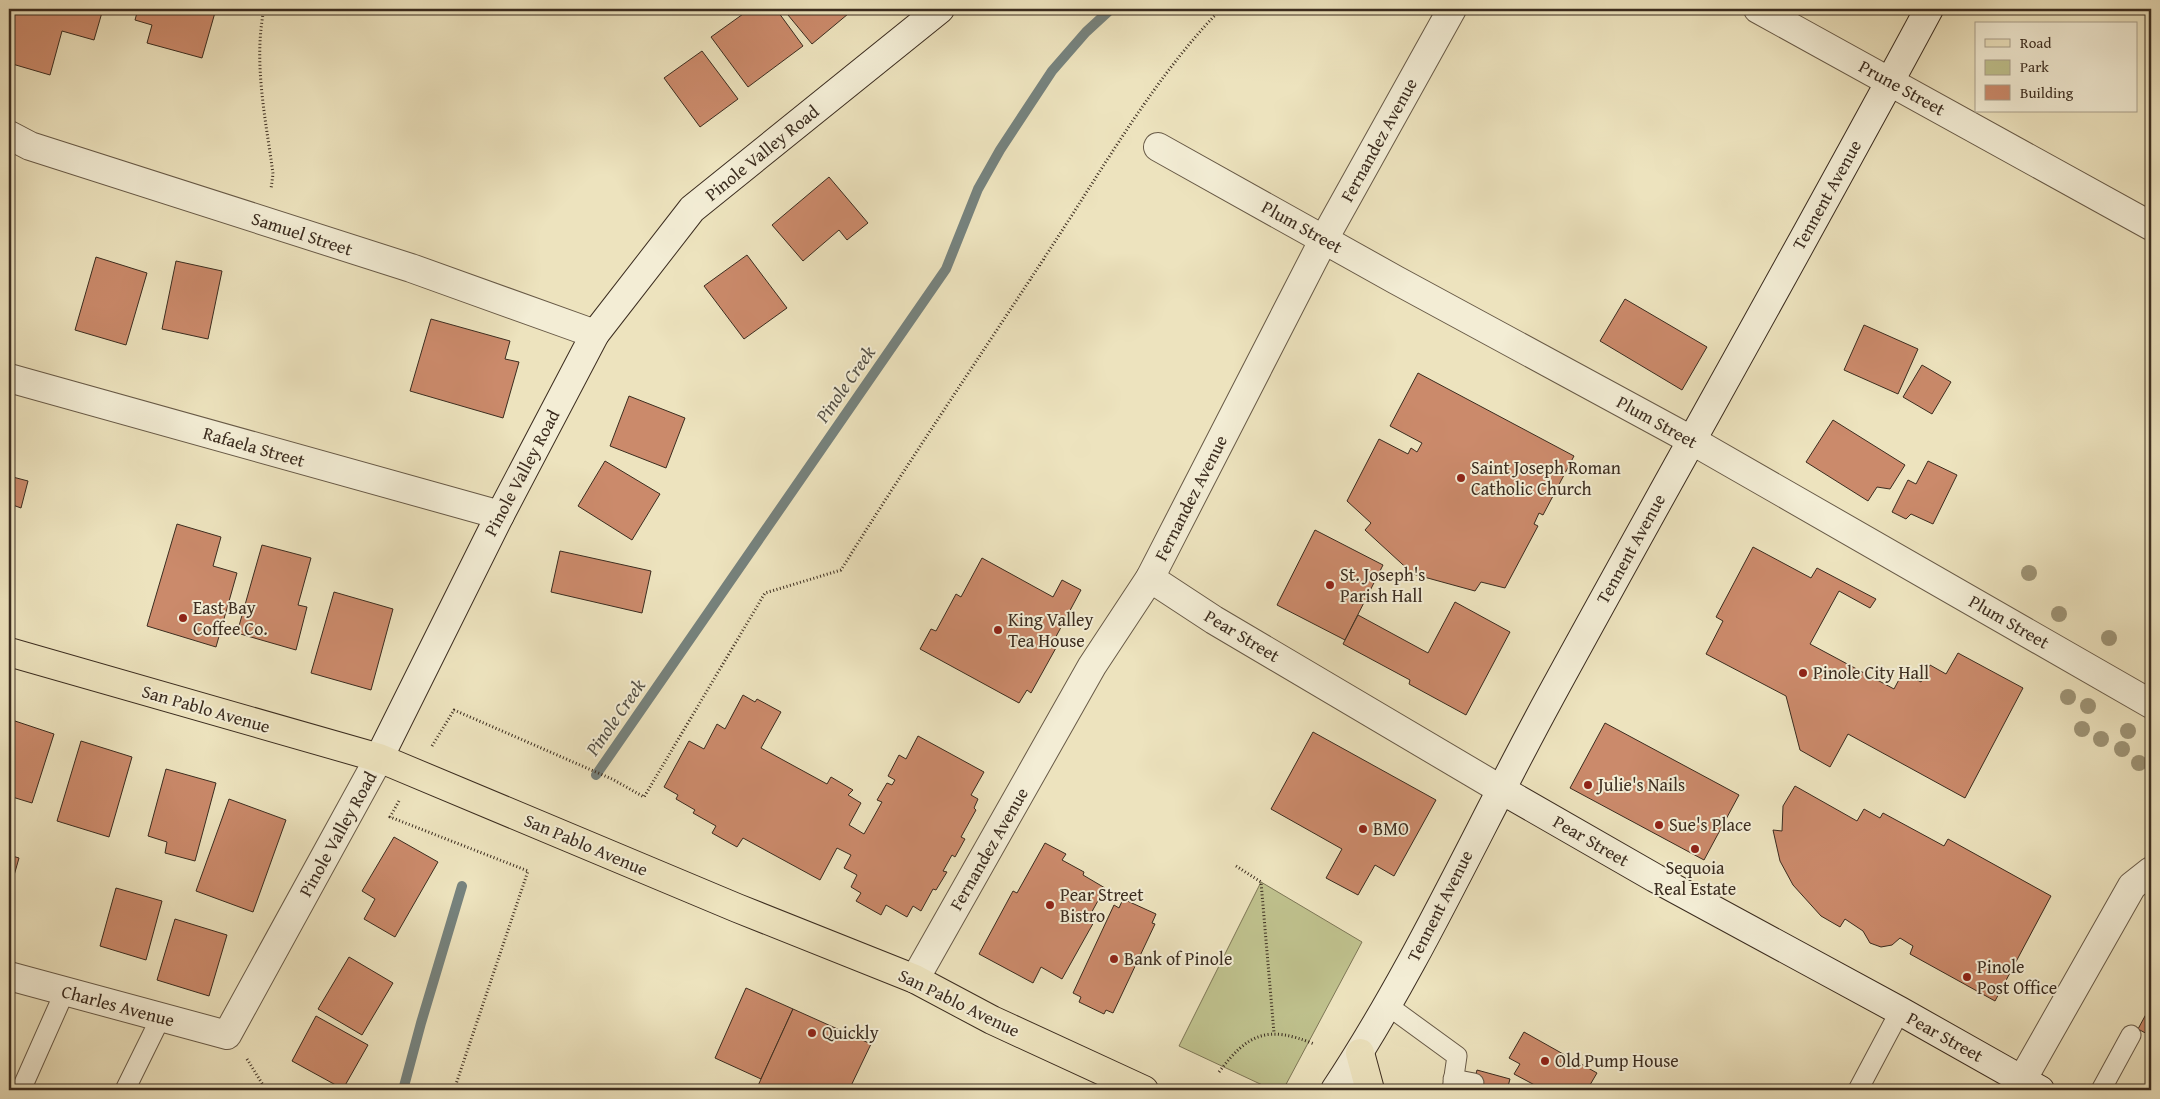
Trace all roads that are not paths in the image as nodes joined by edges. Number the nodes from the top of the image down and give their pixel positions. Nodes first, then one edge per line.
1 (940, 9) edge
2 (1452, 9) edge
3 (1758, 9) edge
4 (1929, 9) edge
5 (1890, 81) junction
6 (9, 135) edge
7 (1158, 147) dead end
8 (2151, 226) edge
9 (1324, 239) junction
10 (595, 334) junction
11 (9, 378) edge
12 (1691, 440) junction
13 (500, 515) junction
14 (1150, 578) junction
15 (9, 652) edge
16 (2151, 704) edge
17 (379, 758) junction
18 (1500, 789) junction
19 (2151, 871) edge
20 (9, 976) edge
21 (915, 979) junction
22 (65, 991) junction
23 (1387, 1005) junction
24 (1900, 1011) junction
25 (161, 1017) junction
26 (227, 1035) joint
27 (2131, 1035) dead end
28 (1360, 1053) junction
29 (1474, 1083) dead end
30 (1452, 1084) edge
31 (2031, 1085) edge
32 (21, 1090) edge
33 (125, 1090) edge
34 (1144, 1090) edge
35 (1335, 1090) edge
36 (1370, 1090) edge
37 (1858, 1090) edge
38 (2101, 1090) edge

1 - 10 street, Pinole Valley Road
2 - 9 street, Fernandez Avenue
3 - 5 street, Prune Street
4 - 5 street, Tennent Avenue
5 - 8 street, Prune Street
5 - 12 street, Tennent Avenue
6 - 10 street, Samuel Street
7 - 9 street, Plum Street
9 - 12 street, Plum Street
9 - 14 street, Fernandez Avenue
10 - 13 street, Pinole Valley Road
11 - 13 street, Rafaela Street
12 - 16 street, Plum Street
12 - 18 street, Tennent Avenue
13 - 17 street, Pinole Valley Road
14 - 18 street, Pear Street
14 - 21 street, Fernandez Avenue
15 - 17 main road, San Pablo Avenue
17 - 21 main road, San Pablo Avenue
17 - 26 street, Pinole Valley Road
18 - 23 street, Tennent Avenue
18 - 24 street, Pear Street
19 - 31 street
20 - 22 street, Charles Avenue
21 - 34 main road, San Pablo Avenue
22 - 25 street, Charles Avenue
22 - 32 lane
23 - 28 street, Tennent Avenue
23 - 30 lane
24 - 31 street, Pear Street
24 - 37 lane
25 - 26 street, Charles Avenue
25 - 33 lane
27 - 38 lane
28 - 35 street, Tennent Avenue
28 - 36 main road
29 - 30 lane

